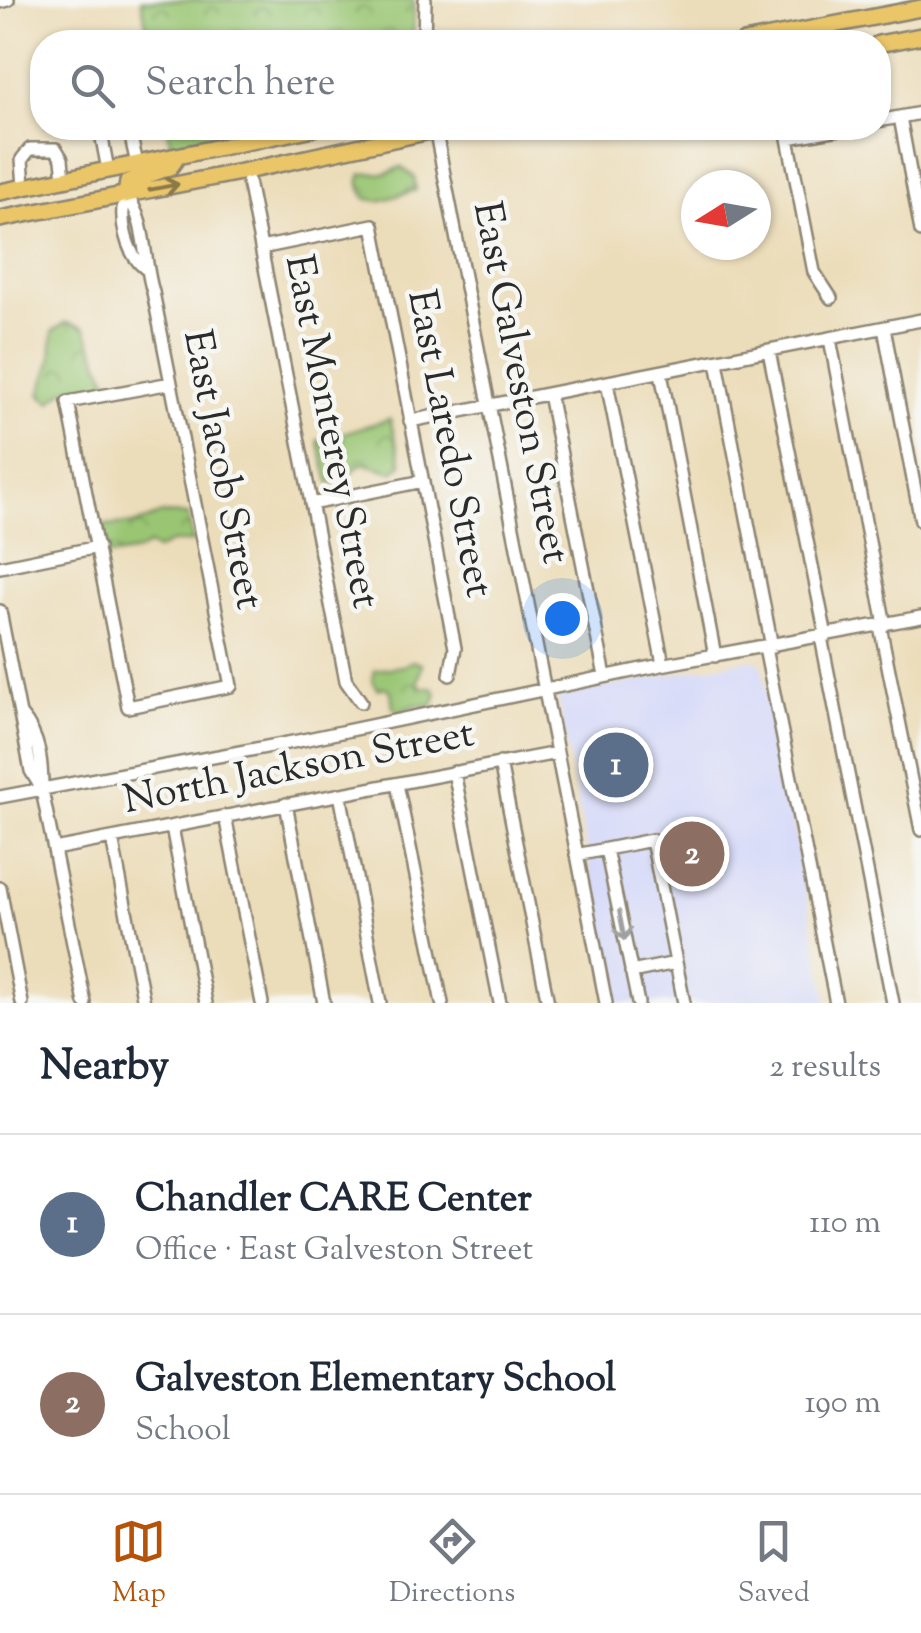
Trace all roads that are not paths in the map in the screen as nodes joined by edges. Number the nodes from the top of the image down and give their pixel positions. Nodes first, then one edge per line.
1 (8, 0) edge
2 (425, 0) edge
3 (0, 2) edge
4 (921, 8) edge
5 (424, 30) edge
6 (806, 30) edge
7 (921, 36) edge
8 (891, 42) edge
9 (921, 113) edge
10 (900, 117) junction
11 (891, 119) edge
12 (102, 140) edge
13 (132, 140) edge
14 (255, 140) edge
15 (384, 140) edge
16 (440, 140) edge
17 (788, 140) edge
18 (176, 156) junction
19 (137, 164) junction
20 (108, 170) junction
21 (246, 171) junction
22 (64, 178) junction
23 (24, 187) junction
24 (0, 192) edge
25 (126, 195) junction
26 (0, 219) edge
27 (921, 230) edge
28 (261, 248) junction
29 (831, 298) dead end
30 (921, 320) edge
31 (884, 328) junction
32 (830, 339) junction
33 (769, 352) junction
34 (717, 362) junction
35 (660, 373) junction
36 (171, 383) junction
37 (608, 384) junction
38 (549, 394) junction
39 (490, 406) junction
40 (410, 422) junction
41 (422, 481) junction
42 (311, 504) junction
43 (921, 521) edge
44 (98, 548) junction
45 (0, 566) edge
46 (0, 612) edge
47 (921, 617) edge
48 (883, 625) junction
49 (823, 636) junction
50 (768, 647) junction
51 (716, 656) junction
52 (663, 664) junction
53 (450, 676) dead end
54 (605, 676) junction
55 (544, 688) junction
56 (361, 702) dead end
57 (556, 753) junction
58 (500, 763) junction
59 (454, 772) junction
60 (397, 784) junction
61 (42, 790) junction
62 (340, 794) junction
63 (0, 796) edge
64 (286, 804) junction
65 (225, 816) junction
66 (172, 827) junction
67 (921, 830) edge
68 (112, 838) junction
69 (606, 849) junction
70 (54, 850) junction
71 (576, 855) junction
72 (0, 888) edge
73 (676, 964) junction
74 (631, 972) junction
75 (22, 1003) edge
76 (85, 1003) edge
77 (144, 1003) edge
78 (206, 1003) edge
79 (262, 1003) edge
80 (324, 1003) edge
81 (380, 1003) edge
82 (442, 1003) edge
83 (500, 1003) edge
84 (548, 1003) edge
85 (606, 1003) edge
86 (638, 1003) edge
87 (684, 1003) edge
88 (836, 1003) edge
89 (893, 1003) edge

1 - 3 street
2 - 5 street
4 - 6 main road
7 - 8 main road
9 - 10 street
10 - 11 street
10 - 27 street
12 - 20 street
13 - 19 street
14 - 18 main road
15 - 21 main road
16 - 39 street, East Galveston Street
17 - 29 street
18 - 19 main road
18 - 25 main road
19 - 20 main road
20 - 22 main road
25 -> 21 main road
21 - 28 street, East Monterey Street
22 - 23 main road
22 - 23 street
23 - 24 main road
25 - 26 main road
25 - 36 street, East Jacob Street
28 - 40 street, East Laredo Street
28 - 42 street, East Monterey Street
30 - 31 street
31 - 32 street
31 - 43 street
32 - 33 street
32 - 48 street
33 - 34 street
33 - 49 street
34 - 35 street
34 - 50 street
35 - 37 street
35 - 51 street
36 - 44 street
36 - 44 street, East Jacob Street
37 - 38 street
37 - 52 street
38 - 39 street
38 - 54 street
39 - 40 street
39 - 55 street, East Galveston Street
40 - 41 street, East Laredo Street
41 - 42 street
41 - 53 street, East Laredo Street
42 - 56 street, East Monterey Street
44 - 45 street
46 - 61 street
47 - 48 street
48 - 49 street
48 - 67 street
49 - 50 street
49 - 89 street
50 - 51 street
50 - 88 street
51 - 52 street
52 - 54 street
54 - 55 street
55 - 57 street, East Galveston Street
55 - 61 street
57 - 58 street, North Jackson Street
57 - 71 street, East Galveston Street
58 - 59 street, North Jackson Street
58 - 84 street
59 - 60 street, North Jackson Street
59 - 83 street
60 - 62 street, North Jackson Street
60 - 82 street
61 - 63 street
61 - 70 street
62 - 64 street, North Jackson Street
62 - 81 street
64 - 65 street, North Jackson Street
64 - 80 street
65 - 66 street, North Jackson Street
65 - 79 street
66 - 68 street, North Jackson Street
66 - 78 street
68 - 70 street, North Jackson Street
68 - 77 street
69 - 71 street
69 - 73 street
69 -> 74 street
70 - 76 street
71 - 85 street, East Galveston Street
72 - 75 street
73 - 74 street
73 - 87 street
74 - 86 street

